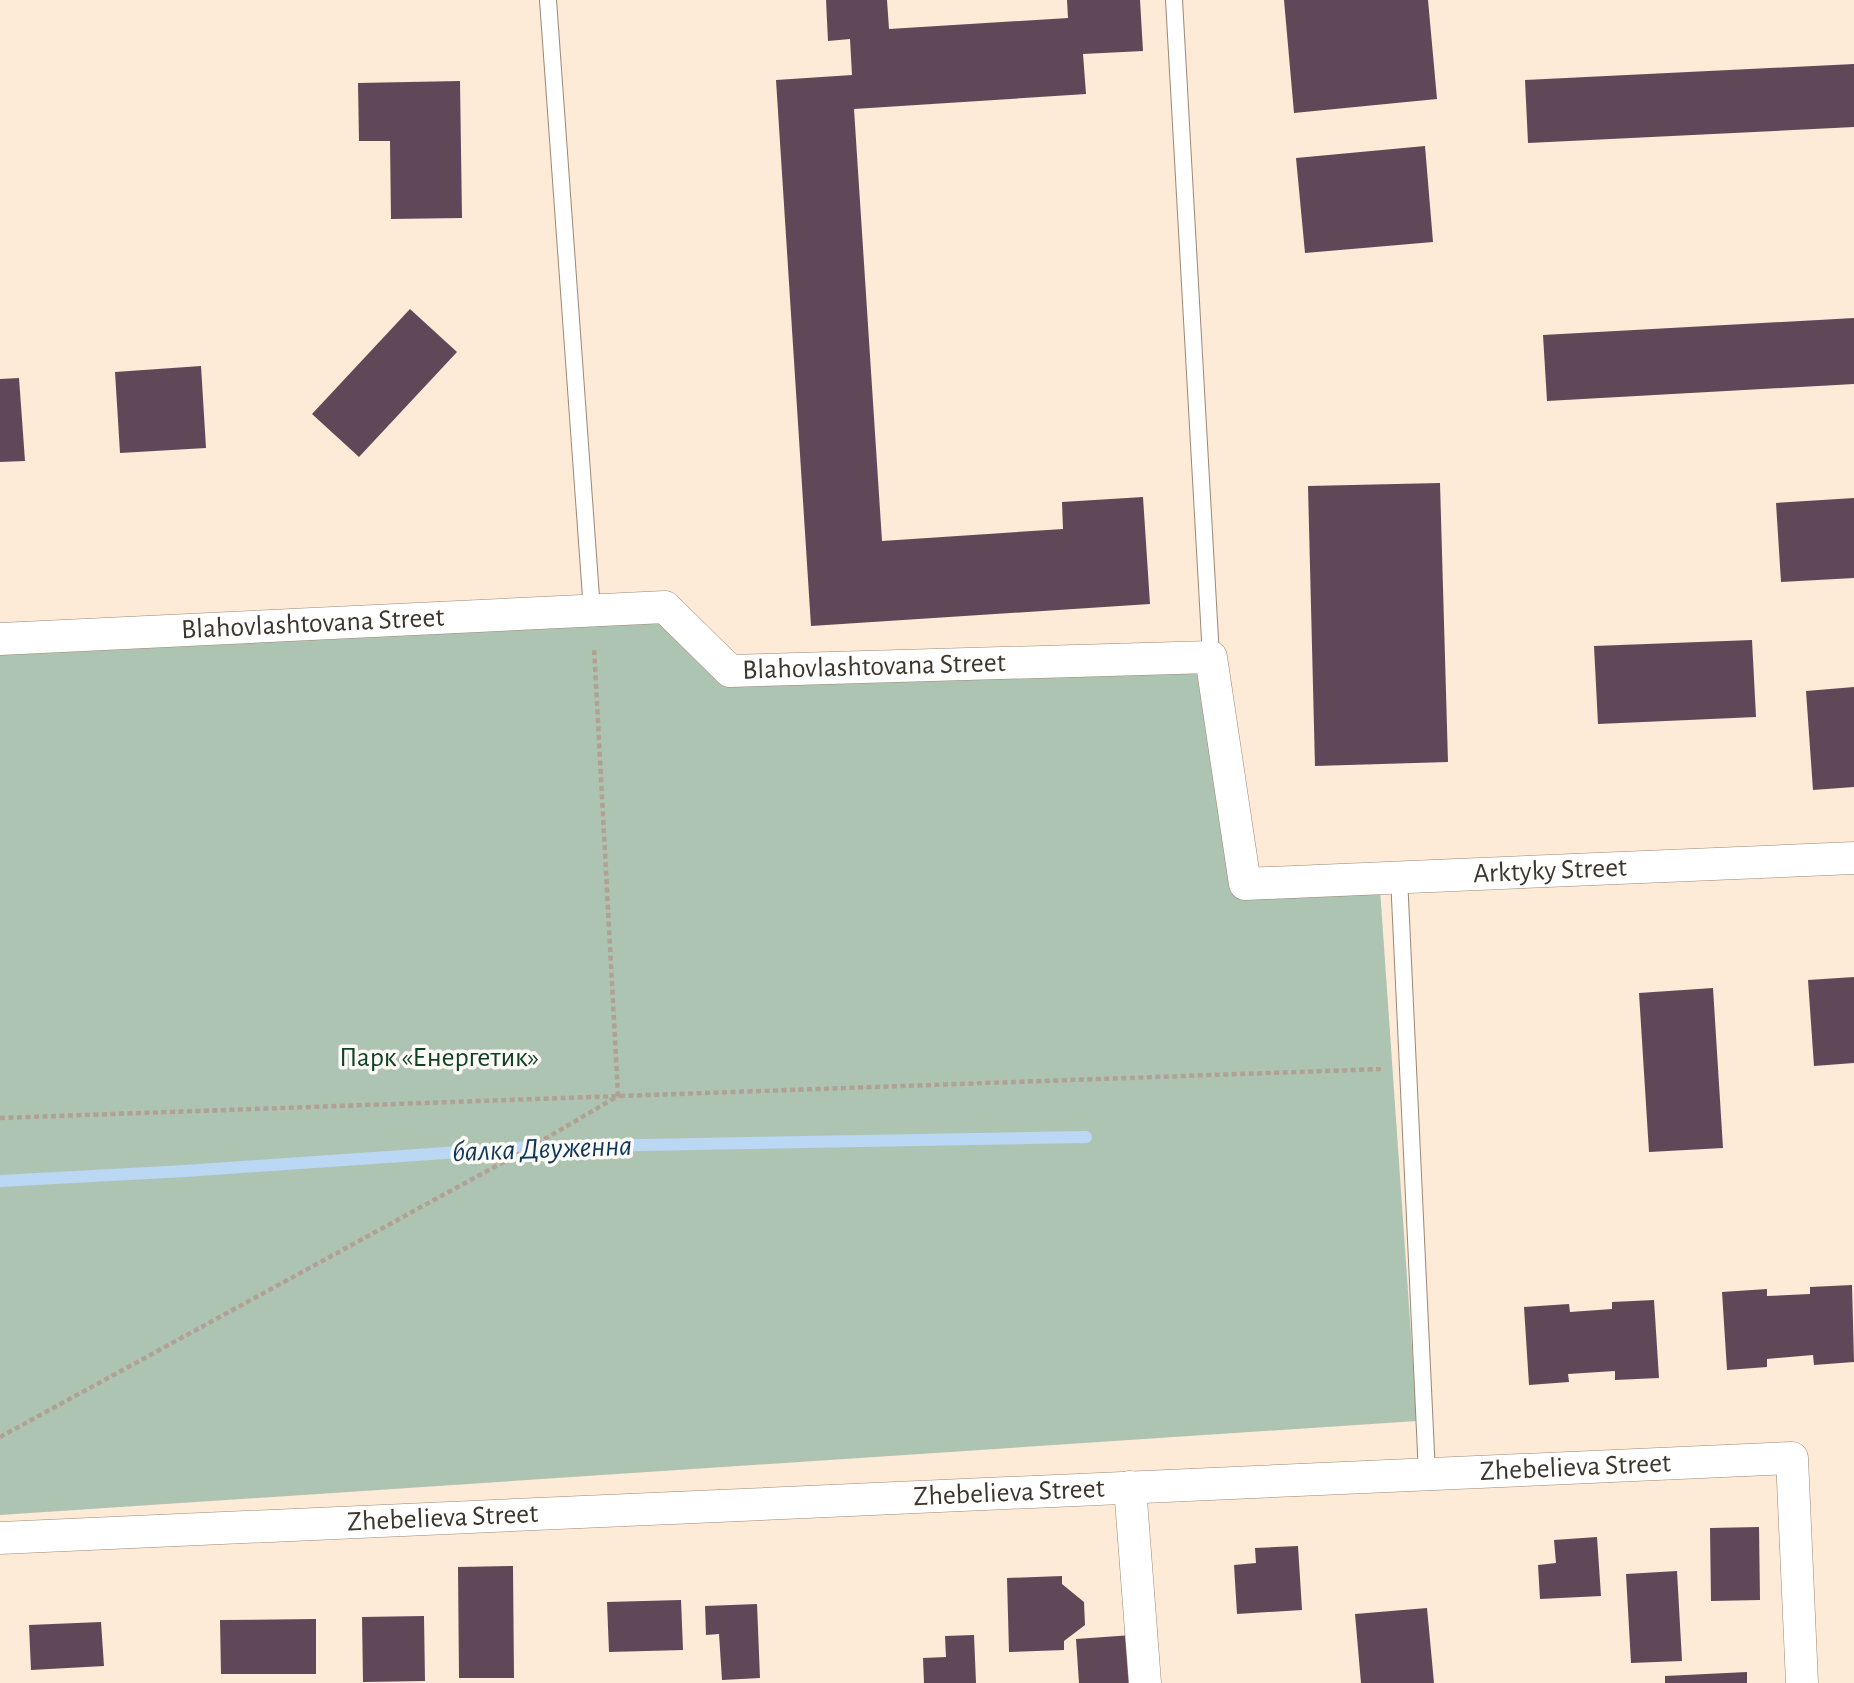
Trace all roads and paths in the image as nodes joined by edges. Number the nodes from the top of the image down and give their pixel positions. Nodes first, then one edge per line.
1 (548, 0) edge
2 (1174, 0) edge
3 (592, 611) junction
4 (0, 639) edge
5 (1211, 657) junction
6 (1854, 858) edge
7 (1399, 877) junction
8 (1409, 1068) junction
9 (618, 1096) junction
10 (0, 1118) edge
11 (0, 1437) edge
12 (1427, 1474) junction
13 (1130, 1488) junction
14 (0, 1538) edge
15 (1145, 1683) edge
16 (1802, 1683) edge

1 - 3 lane
2 - 5 lane
3 - 4 street, Blahovlashtovana Street
3 - 5 street, Blahovlashtovana Street
3 - 9 path
5 - 7 street, Arktyky Street
6 - 7 street, Arktyky Street
7 - 8 lane
8 - 9 path
8 - 12 lane
9 - 10 path
9 - 11 path
12 - 13 street, Zhebelieva Street
12 - 16 street, Zhebelieva Street
13 - 14 street, Zhebelieva Street
13 - 15 street

